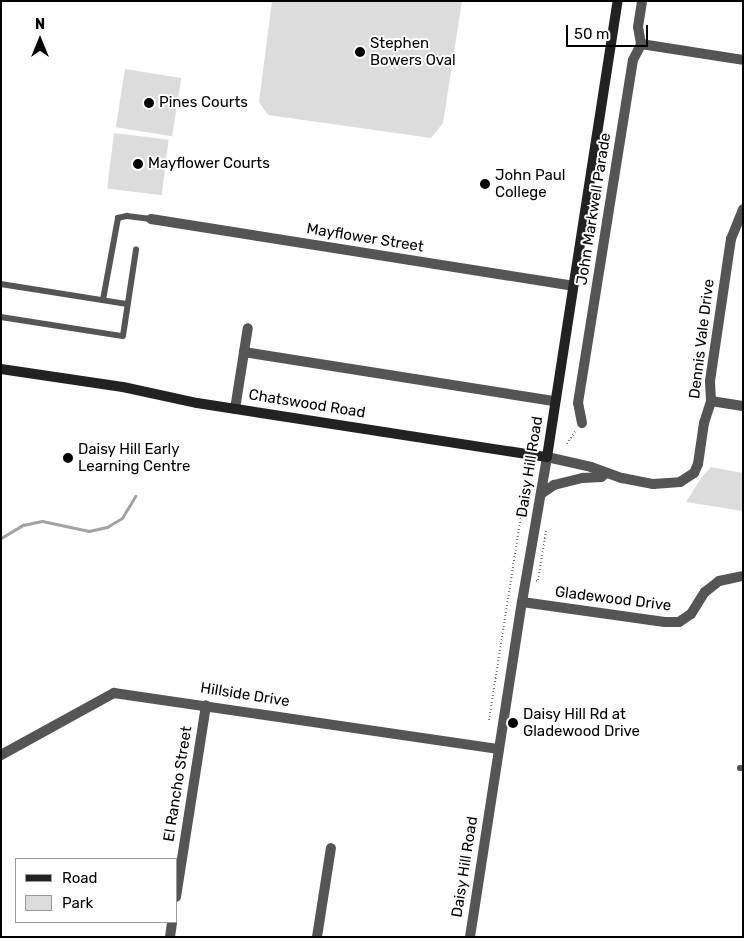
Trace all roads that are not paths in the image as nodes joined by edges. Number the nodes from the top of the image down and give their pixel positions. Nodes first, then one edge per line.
1 (618, 1) edge
2 (642, 1) edge
3 (641, 44) junction
4 (743, 60) edge
5 (743, 209) edge
6 (151, 219) joint
7 (136, 250) dead end
8 (1, 284) edge
9 (573, 286) junction
10 (103, 300) junction
11 (127, 304) junction
12 (1, 317) edge
13 (248, 328) dead end
14 (244, 352) junction
15 (1, 368) edge
16 (555, 401) junction
17 (711, 401) junction
18 (743, 406) edge
19 (235, 409) junction
20 (582, 423) road end
21 (547, 457) junction
22 (606, 473) junction
23 (694, 473) joint
24 (541, 494) junction
25 (743, 576) edge
26 (522, 602) junction
27 (206, 705) junction
28 (498, 749) junction
29 (1, 755) edge
30 (331, 848) dead end
31 (178, 884) edge
32 (172, 923) edge
33 (170, 937) edge
34 (317, 937) edge
35 (470, 937) edge

1 - 9 main road, Daisy Hill Road
2 - 3 street, John Markwell Parade
3 - 4 street
3 - 20 street, John Markwell Parade
5 - 17 street, Dennis Vale Drive
6 - 9 street, Mayflower Street
6 - 10 lane
7 - 11 lane
8 - 10 lane
9 - 16 main road, Daisy Hill Road
10 - 11 lane
11 - 12 lane
13 - 14 street
14 - 16 street
14 - 19 street
15 - 19 main road, Chatswood Road
16 - 21 main road, Daisy Hill Road
17 - 18 street
17 - 23 street, Dennis Vale Drive
19 - 21 main road, Chatswood Road
21 - 22 street, Chatswood Road
21 - 24 street, Daisy Hill Road
22 - 23 street, Chatswood Road
22 - 24 street, Chatswood Road
24 - 26 street, Daisy Hill Road
25 - 26 street, Gladewood Drive
26 - 28 street, Daisy Hill Road
27 - 28 street, Hillside Drive
27 - 29 street, Hillside Drive
27 - 31 street, El Rancho Street
28 - 35 street, Daisy Hill Road
30 - 34 street
32 - 33 street

